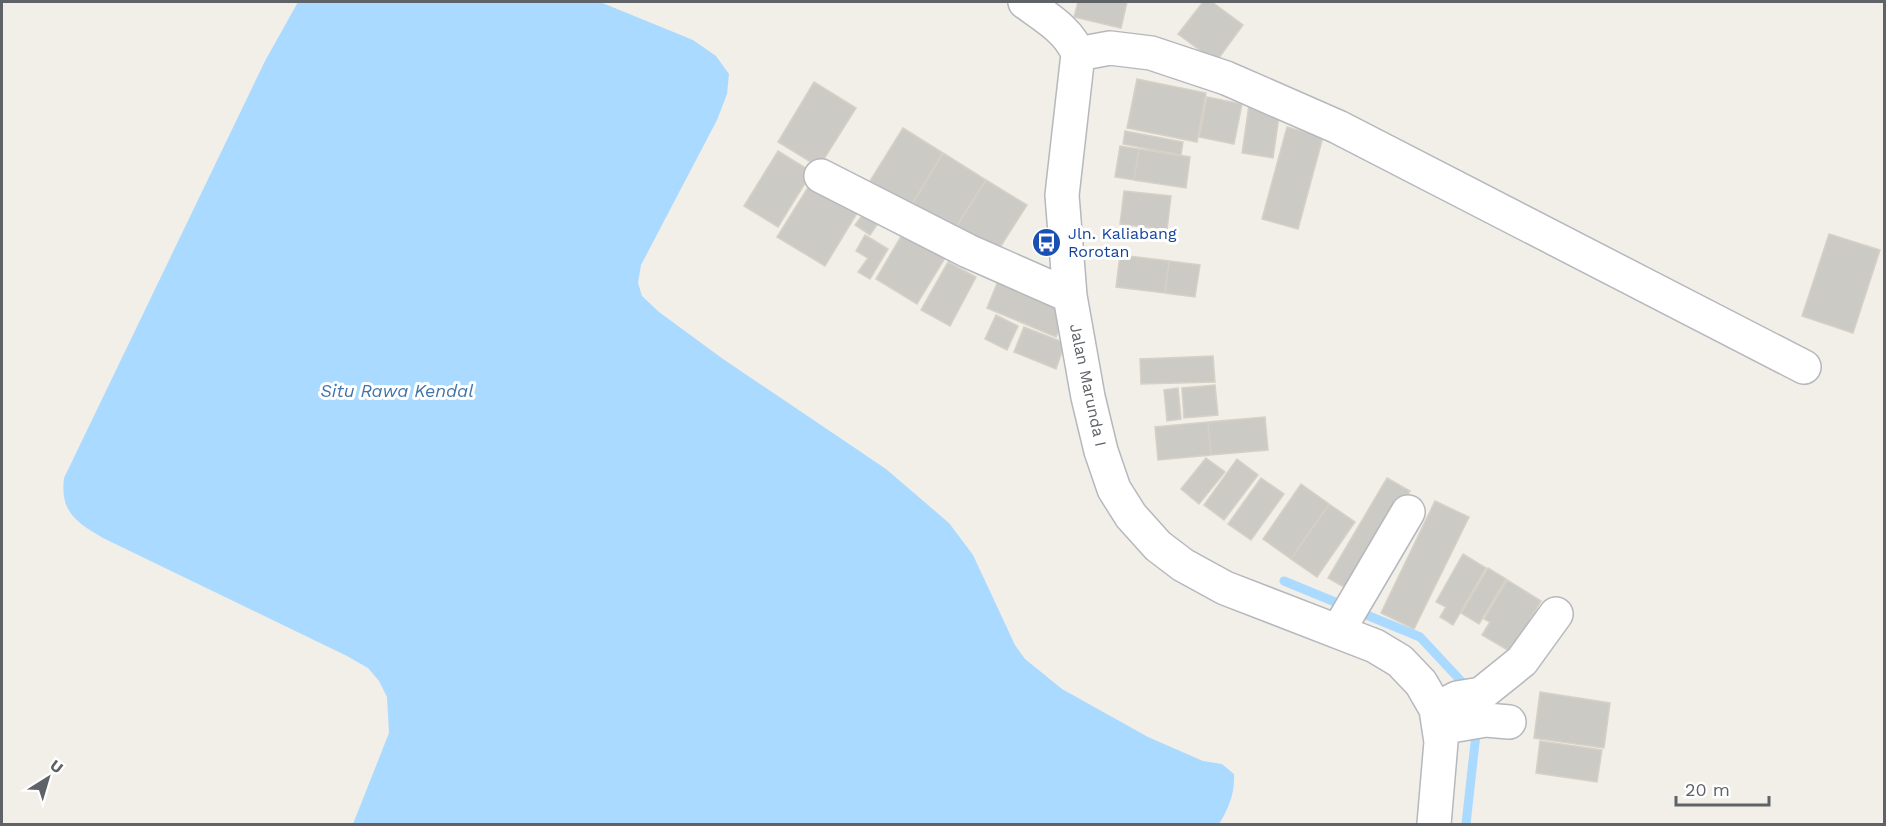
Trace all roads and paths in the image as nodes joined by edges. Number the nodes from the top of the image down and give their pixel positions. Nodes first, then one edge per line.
1 (1025, 2) edge
2 (1078, 54) junction
3 (821, 176) dead end
4 (1070, 296) junction
5 (1804, 367) dead end
6 (1408, 512) dead end
7 (1348, 614) junction
8 (1556, 614) dead end
9 (1467, 714) junction
10 (1434, 825) edge

1 - 2 street
2 - 4 street, Jalan Marunda I
2 - 5 street
3 - 4 street
4 - 7 street, Jalan Marunda I
6 - 7 street
7 - 9 street, Jalan Marunda I
8 - 9 street
9 - 10 street, Jalan Marunda I

